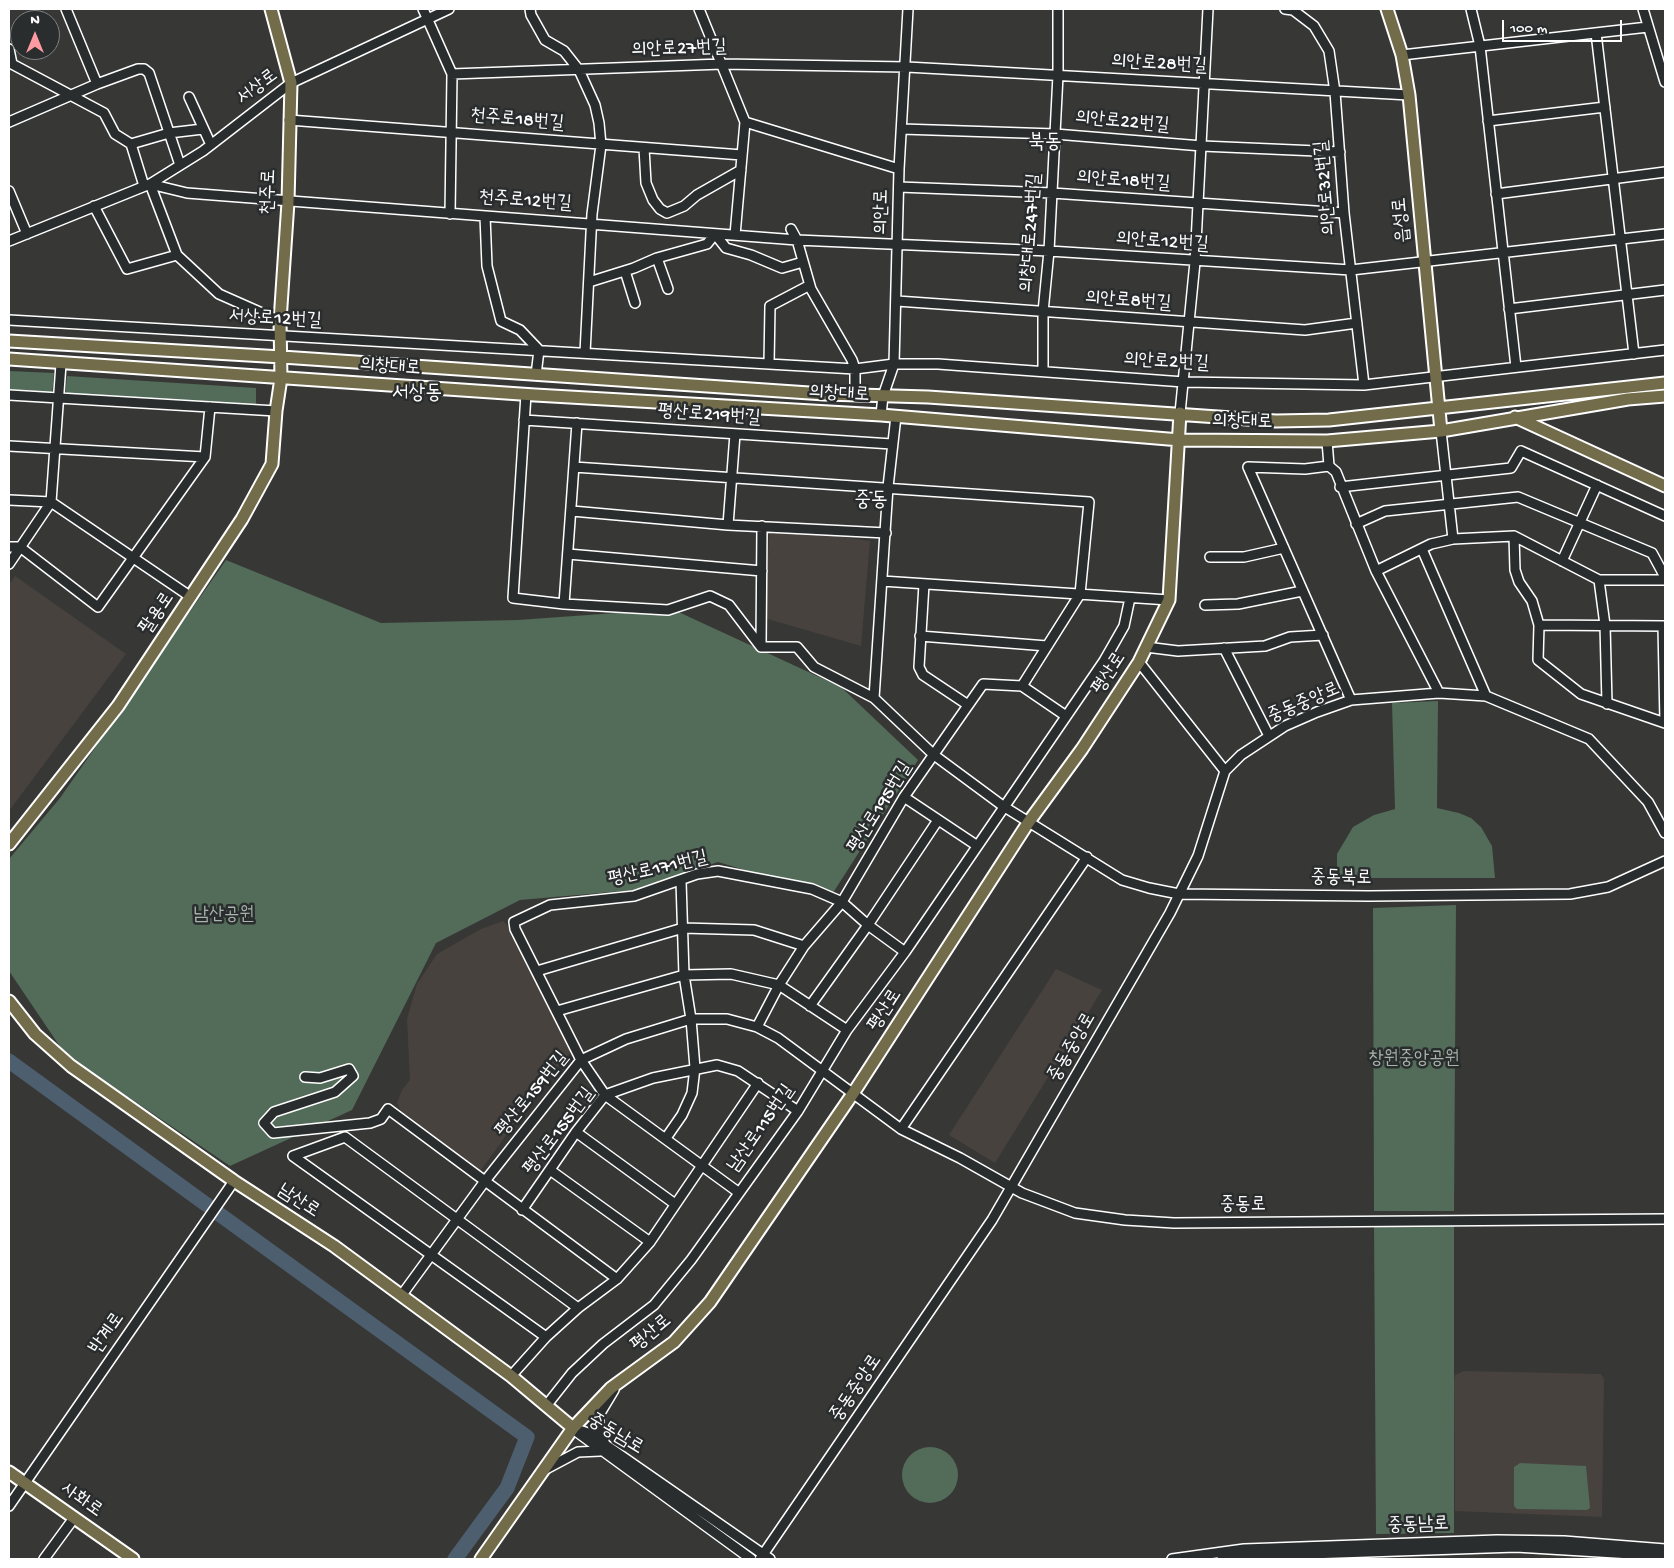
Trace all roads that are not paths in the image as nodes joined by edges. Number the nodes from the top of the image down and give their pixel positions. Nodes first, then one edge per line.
1 (66, 9) edge
2 (271, 9) edge
3 (423, 9) edge
4 (449, 9) edge
5 (530, 9) edge
6 (699, 9) edge
7 (908, 9) edge
8 (1058, 9) edge
9 (1208, 9) edge
10 (1285, 9) edge
11 (1387, 9) edge
12 (1471, 9) edge
13 (1643, 9) edge
14 (427, 20) junction
15 (1648, 27) junction
16 (1596, 32) junction
17 (1480, 46) junction
18 (9, 49) edge
19 (1402, 55) junction
20 (722, 64) junction
21 (907, 67) junction
22 (579, 70) junction
23 (452, 74) junction
24 (1058, 75) junction
25 (1665, 82) edge
26 (290, 83) junction
27 (1206, 83) junction
28 (97, 84) junction
29 (1336, 92) junction
30 (71, 95) junction
31 (1409, 95) junction
32 (189, 97) dead end
33 (1605, 107) junction
34 (289, 120) junction
35 (1488, 121) junction
36 (9, 122) edge
37 (745, 122) junction
38 (203, 129) junction
39 (902, 129) junction
40 (451, 132) junction
41 (169, 133) junction
42 (1055, 134) junction
43 (131, 144) junction
44 (211, 145) junction
45 (601, 145) junction
46 (1202, 146) junction
47 (644, 148) junction
48 (1340, 152) junction
49 (742, 155) junction
50 (180, 165) junction
51 (899, 169) junction
52 (740, 170) junction
53 (1665, 172) edge
54 (1614, 180) junction
55 (147, 185) junction
56 (900, 187) junction
57 (9, 191) edge
58 (1052, 194) junction
59 (1496, 194) junction
60 (288, 202) junction
61 (1199, 204) junction
62 (94, 206) junction
63 (1344, 213) junction
64 (450, 214) junction
65 (485, 216) junction
66 (592, 223) junction
67 (791, 229) dead end
68 (27, 234) junction
69 (715, 234) junction
70 (1665, 234) edge
71 (735, 235) junction
72 (797, 240) junction
73 (1620, 240) junction
74 (9, 241) edge
75 (898, 245) junction
76 (1049, 251) junction
77 (177, 255) junction
78 (1503, 255) junction
79 (657, 258) junction
80 (803, 262) junction
81 (1195, 262) junction
82 (1424, 262) junction
83 (1351, 270) junction
84 (625, 271) junction
85 (589, 282) junction
86 (810, 285) junction
87 (668, 289) dead end
88 (1665, 290) edge
89 (1627, 295) junction
90 (896, 301) junction
91 (634, 303) dead end
92 (1509, 309) junction
93 (1043, 312) junction
94 (9, 320) edge
95 (280, 320) junction
96 (1190, 322) junction
97 (1358, 323) junction
98 (282, 337) junction
99 (9, 341) edge
100 (539, 350) junction
101 (1665, 350) edge
102 (585, 353) junction
103 (1634, 354) junction
104 (282, 357) junction
105 (9, 360) edge
106 (61, 364) junction
107 (769, 364) junction
108 (894, 364) junction
109 (1516, 367) junction
110 (855, 369) junction
111 (1043, 370) junction
112 (536, 375) junction
113 (1436, 377) junction
114 (281, 378) junction
115 (1184, 382) junction
116 (1665, 383) edge
117 (1364, 385) junction
118 (526, 394) junction
119 (9, 396) edge
120 (855, 396) junction
121 (883, 396) junction
122 (1665, 396) edge
123 (60, 398) junction
124 (210, 407) junction
125 (1439, 408) junction
126 (276, 411) junction
127 (1180, 414) junction
128 (881, 415) junction
129 (896, 416) junction
130 (1515, 418) junction
131 (524, 420) junction
132 (577, 423) junction
133 (1441, 431) junction
134 (734, 434) junction
135 (1180, 440) junction
136 (1327, 441) junction
137 (892, 444) junction
138 (9, 446) edge
139 (54, 449) junction
140 (205, 457) junction
141 (1329, 466) junction
142 (574, 467) junction
143 (1446, 476) junction
144 (730, 477) junction
145 (1597, 485) junction
146 (1665, 486) edge
147 (888, 487) junction
148 (1340, 487) junction
149 (9, 500) edge
150 (51, 502) junction
151 (1449, 504) junction
152 (572, 511) junction
153 (1665, 516) edge
154 (1580, 521) junction
155 (1356, 524) junction
156 (728, 525) junction
157 (762, 526) junction
158 (886, 533) junction
159 (1514, 536) junction
160 (1452, 539) junction
161 (9, 547) edge
162 (20, 547) junction
163 (1284, 548) junction
164 (1422, 549) junction
165 (568, 554) junction
166 (1210, 557) dead end
167 (133, 558) junction
168 (1562, 560) junction
169 (9, 564) edge
170 (1376, 570) junction
171 (762, 572) junction
172 (1665, 578) edge
173 (1599, 580) junction
174 (882, 581) junction
175 (924, 584) junction
176 (1302, 591) junction
177 (1080, 594) junction
178 (191, 597) junction
179 (1130, 598) junction
180 (1169, 600) junction
181 (564, 604) junction
182 (1205, 605) dead end
183 (1539, 625) junction
184 (1605, 625) junction
185 (1664, 626) edge
186 (920, 636) junction
187 (1323, 636) junction
188 (1047, 646) junction
189 (761, 647) junction
190 (1146, 647) junction
191 (1224, 648) junction
192 (1139, 662) junction
193 (1022, 686) junction
194 (1439, 693) junction
195 (1486, 696) junction
196 (874, 698) junction
197 (1351, 700) junction
198 (1607, 704) junction
199 (968, 705) junction
200 (1066, 716) junction
201 (1665, 723) edge
202 (1269, 736) junction
203 (934, 755) junction
204 (1225, 771) junction
205 (904, 797) junction
206 (1003, 806) junction
207 (938, 820) junction
208 (1028, 823) junction
209 (1665, 834) edge
210 (9, 844) edge
211 (976, 845) junction
212 (1087, 858) junction
213 (1665, 861) edge
214 (681, 881) junction
215 (1180, 894) junction
216 (842, 902) junction
217 (868, 925) junction
218 (683, 928) junction
219 (804, 946) junction
220 (905, 952) junction
221 (537, 971) junction
222 (684, 975) junction
223 (779, 985) junction
224 (9, 1001) edge
225 (810, 1006) junction
226 (557, 1012) junction
227 (691, 1019) junction
228 (757, 1027) junction
229 (847, 1030) junction
230 (581, 1060) junction
231 (695, 1068) junction
232 (821, 1071) junction
233 (305, 1078) dead end
234 (758, 1083) junction
235 (854, 1092) junction
236 (605, 1095) junction
237 (798, 1111) junction
238 (901, 1129) junction
239 (576, 1132) junction
240 (666, 1138) junction
241 (702, 1165) junction
242 (550, 1170) junction
243 (234, 1181) junction
244 (485, 1181) junction
245 (1010, 1187) junction
246 (738, 1192) junction
247 (676, 1204) junction
248 (522, 1210) junction
249 (456, 1218) junction
250 (1665, 1219) edge
251 (650, 1242) junction
252 (430, 1255) junction
253 (617, 1279) junction
254 (401, 1296) junction
255 (578, 1308) junction
256 (546, 1337) junction
257 (511, 1376) junction
258 (620, 1382) junction
259 (546, 1406) junction
260 (573, 1428) junction
261 (604, 1448) junction
262 (9, 1472) edge
263 (542, 1472) junction
264 (24, 1483) junction
265 (9, 1506) edge
266 (74, 1518) junction
267 (1665, 1549) edge
268 (1665, 1556) edge
269 (764, 1558) edge
270 (44, 1559) edge
271 (133, 1559) edge
272 (481, 1559) edge
273 (750, 1559) edge
274 (1172, 1559) edge
275 (1222, 1559) edge

1 - 28 street
2 - 26 main road, 천주로
3 - 14 street
4 - 14 street, 서상로
5 - 22 street
6 - 20 street
7 - 21 street, 의안로
8 - 24 street, 의창대로247번길
9 - 27 street
10 - 29 street, 의안로32번길
11 - 19 main road, 읍성로
12 - 17 street
13 - 15 street
14 - 23 street
14 - 26 street, 서상로
15 - 16 street
15 - 25 street
16 - 17 street
16 - 33 street
17 - 19 street
17 - 35 street
18 - 30 street
19 - 31 main road, 읍성로
20 - 21 street, 의안로27번길
20 - 22 street, 의안로27번길
20 - 37 street
21 - 24 street, 의안로28번길
21 - 39 street, 의안로
22 - 23 street, 의안로27번길
22 - 45 street
23 - 40 street
24 - 27 street, 의안로28번길
24 - 42 street, 의창대로247번길
26 - 34 main road, 천주로
26 - 44 street, 서상로
27 - 29 street, 의안로28번길
27 - 46 street
28 - 30 street
28 - 41 street
29 - 31 street, 의안로28번길
29 - 48 street, 의안로32번길
30 - 36 street
30 - 43 street
31 - 82 main road, 읍성로
32 - 38 street
33 - 35 street
33 - 54 street
34 - 40 street, 천주로18번길
34 - 60 main road, 천주로
35 - 59 street
37 - 49 street
37 - 51 street
38 - 41 street
38 - 44 street
39 - 42 street, 의안로22번길
39 - 51 street, 의안로
40 - 45 street, 천주로18번길
40 - 64 street
41 - 43 street
41 - 50 street
42 - 46 street, 의안로22번길
42 - 58 street, 의창대로247번길
43 - 55 street
44 - 50 street, 서상로
45 - 47 street, 천주로18번길
45 - 66 street
46 - 48 street, 의안로22번길
46 - 61 street
47 - 49 street, 천주로18번길
47 - 52 street
48 - 63 street, 의안로32번길
49 - 52 street
50 - 55 street, 서상로
51 - 56 street, 의안로
52 - 71 street
53 - 54 street
54 - 59 street
54 - 73 street
55 - 60 street, 천주로12번길
55 - 62 street, 서상로
55 - 77 street
56 - 58 street, 의안로18번길
56 - 75 street, 의안로
57 - 68 street
58 - 61 street, 의안로18번길
58 - 76 street, 의창대로247번길
59 - 78 street
60 - 64 street, 천주로12번길
60 - 95 main road, 천주로
61 - 63 street, 의안로18번길
61 - 81 street
62 - 68 street, 서상로
62 - 77 street
63 - 83 street, 의안로32번길
64 - 65 street, 천주로12번길
65 - 66 street, 천주로12번길
65 - 100 street
66 - 69 street, 천주로12번길
66 - 85 street
67 - 72 street
68 - 74 street, 서상로
69 - 71 street, 천주로12번길
69 - 79 street
69 - 80 street
70 - 73 street, 의안로12번길
71 - 72 street, 천주로12번길
72 - 75 street, 천주로12번길
72 - 80 street
73 - 78 street, 의안로12번길
73 - 89 street
75 - 76 street, 의안로12번길
75 - 90 street, 의안로
76 - 81 street, 의안로12번길
76 - 93 street, 의창대로247번길
77 - 95 street
78 - 82 street, 의안로12번길
78 - 92 street
79 - 84 street
79 - 87 street
80 - 86 street
81 - 83 street, 의안로12번길
81 - 96 street
82 - 83 street, 의안로12번길
82 - 113 main road, 읍성로
83 - 97 street, 의안로32번길
84 - 85 street
84 - 91 street
85 - 102 street
86 - 107 street
86 - 110 street
88 - 89 street
89 - 92 street
89 - 103 street
90 - 93 street, 의안로8번길
90 - 108 street, 의안로
92 - 109 street
93 - 96 street, 의안로8번길
93 - 111 street, 의창대로247번길
94 - 98 street, 서상로12번길
95 - 98 main road, 천주로
96 - 97 street, 의안로8번길
96 - 115 street
97 - 117 street, 의안로32번길
98 - 100 street, 서상로12번길
98 - 104 main road, 천주로
99 - 104 main road, 의창대로
100 - 102 street, 서상로12번길
100 - 112 street
101 - 103 street, 의안로2번길
102 - 107 street, 서상로12번길
103 - 109 street, 의안로2번길
104 - 112 main road, 의창대로
104 - 114 main road, 천주로
105 - 106 main road, 의창대로
106 - 114 main road, 의창대로
106 - 123 street
107 - 110 street, 서상로12번길
108 - 110 street, 서상로12번길
108 - 111 street, 의안로2번길
108 - 121 street, 의안로
109 - 113 street, 의안로2번길
110 - 120 street
111 - 115 street, 의안로2번길
112 - 120 main road, 의창대로
113 - 117 street, 의안로2번길
113 - 125 main road, 읍성로
114 - 118 main road, 의창대로
114 - 126 main road, 팔용로
115 - 117 street, 의안로2번길
115 - 127 street
116 - 125 main road, 의창대로
118 - 128 main road, 의창대로
118 - 131 street
119 - 123 street
120 - 121 main road, 의창대로
121 - 127 main road, 의창대로
121 - 128 street, 의안로
122 - 130 main road, 의창대로
123 - 124 street
123 - 139 street
124 - 126 street
124 - 140 street
125 - 127 main road, 의창대로
125 - 133 main road, 읍성로
126 - 178 main road, 팔용로
127 - 135 main road, 평산로
128 - 129 main road, 의창대로
129 - 135 main road, 의창대로
129 - 137 street
130 - 133 main road, 의창대로
130 - 146 main road
131 - 132 street, 평산로219번길
131 - 181 street
132 - 134 street, 평산로219번길
132 - 142 street
133 - 136 main road, 의창대로
133 - 143 street
134 - 137 street, 평산로219번길
134 - 144 street
135 - 136 main road, 의창대로
135 - 180 main road, 평산로
136 - 141 street
137 - 147 street
138 - 139 street
139 - 140 street
139 - 150 street
140 - 167 street
141 - 148 street
141 - 163 street
142 - 144 street
142 - 152 street
143 - 145 street
143 - 148 street
143 - 151 street
144 - 147 street
144 - 156 street
145 - 153 street
145 - 154 street
147 - 158 street
147 - 177 street
148 - 155 street
149 - 150 street
150 - 162 street
150 - 167 street
151 - 154 street
151 - 155 street
151 - 160 street
152 - 156 street
152 - 165 street
154 - 168 street
154 - 172 street
155 - 170 street
156 - 157 street
157 - 158 street
157 - 171 street
158 - 174 street
159 - 160 street
159 - 168 street
159 - 183 street
160 - 164 street
161 - 162 street
162 - 167 street
162 - 169 street
163 - 166 street
163 - 176 street
164 - 170 street
164 - 195 street
165 - 171 street
165 - 181 street
167 - 178 street
168 - 173 street
170 - 194 street
171 - 189 street
172 - 173 street
173 - 184 street
174 - 175 street
174 - 196 street
175 - 177 street
175 - 186 street
176 - 182 street
176 - 187 street
177 - 179 street
177 - 188 street
178 - 210 main road, 팔용로
179 - 180 street
179 - 200 street, 남산로115번길
180 - 190 main road, 평산로
181 - 189 street
183 - 184 street
183 - 198 street
184 - 185 street
184 - 198 street
185 - 201 street
186 - 188 street
186 - 199 street
187 - 191 street
187 - 197 street
188 - 193 street
189 - 196 street, 중동북로
190 - 191 street
190 - 192 main road, 평산로
191 - 202 street
192 - 204 street
192 - 208 main road, 평산로
193 - 199 street, 평산로195번길
193 - 200 street
194 - 195 street, 중동중앙로
194 - 197 street, 중동중앙로
195 - 209 street, 중동중앙로
196 - 203 street, 중동북로
197 - 202 street, 중동중앙로
198 - 201 street
199 - 203 street, 평산로195번길
200 - 206 street, 남산로115번길
202 - 204 street, 중동중앙로
203 - 205 street, 평산로195번길
203 - 206 street, 중동북로
204 - 215 street, 중동중앙로
205 - 207 street
205 - 216 street, 평산로195번길
206 - 208 street, 중동북로
206 - 211 street, 남산로115번길
207 - 211 street
207 - 217 street
208 - 212 street, 중동북로
208 - 235 main road, 평산로
211 - 220 street, 남산로115번길
212 - 215 street, 중동북로
212 - 238 street
213 - 215 street, 중동북로
214 - 216 street, 평산로171번길
214 - 218 street
214 - 221 street, 평산로171번길
215 - 245 street, 중동중앙로
216 - 217 street, 평산로171번길
216 - 219 street, 평산로195번길
217 - 220 street, 평산로171번길
217 - 225 street
218 - 219 street
218 - 221 street
218 - 222 street
219 - 223 street, 평산로195번길
220 - 229 street, 남산로115번길
221 - 226 street
222 - 223 street
222 - 226 street
222 - 227 street
223 - 225 street
223 - 228 street, 평산로195번길
224 - 243 main road, 남산로
225 - 229 street
226 - 230 street
227 - 228 street, 평산로159번길
227 - 230 street, 평산로159번길
227 - 231 street
228 - 232 street, 평산로159번길
229 - 232 street, 남산로115번길
230 - 236 street
230 - 244 street, 평산로159번길
231 - 234 street, 평산로155번길
231 - 236 street, 평산로155번길
231 - 240 street
232 - 235 street, 평산로159번길
232 - 237 street, 남산로115번길
233 - 244 street
234 - 237 street, 평산로155번길
234 - 241 street
235 - 238 street, 중동로
235 - 258 main road, 평산로
236 - 239 street, 평산로155번길
236 - 240 street
237 - 246 street, 남산로115번길
238 - 245 street, 중동로
239 - 242 street, 평산로155번길
239 - 247 street
240 - 241 street
241 - 246 street
241 - 247 street
242 - 248 street, 평산로155번길
242 - 251 street
243 - 254 main road, 남산로
243 - 264 street, 반계로
244 - 248 street
244 - 249 street, 평산로159번길
245 - 250 street, 중동로
245 - 269 street, 중동중앙로
246 - 259 street, 남산로115번길
247 - 251 street
248 - 253 street
249 - 252 street, 평산로159번길
249 - 252 street, 남산로
249 - 255 street
251 - 253 street
252 - 254 street, 평산로159번길
252 - 256 street
253 - 255 street
254 - 257 main road, 남산로
255 - 256 street
256 - 257 street
257 - 259 main road, 남산로
258 - 260 main road, 평산로
258 - 261 street
259 - 260 main road, 남산로
260 - 261 street, 중동남로
260 - 263 main road, 평산로
261 - 263 street
261 - 269 street, 중동남로
261 - 273 street, 중동남로
262 - 264 main road, 사화로
263 - 272 main road, 평산로
264 - 265 street, 반계로
264 - 266 main road, 사화로
266 - 270 street
266 - 271 main road, 사화로
267 - 274 street, 중동남로
268 - 275 street, 중동남로

